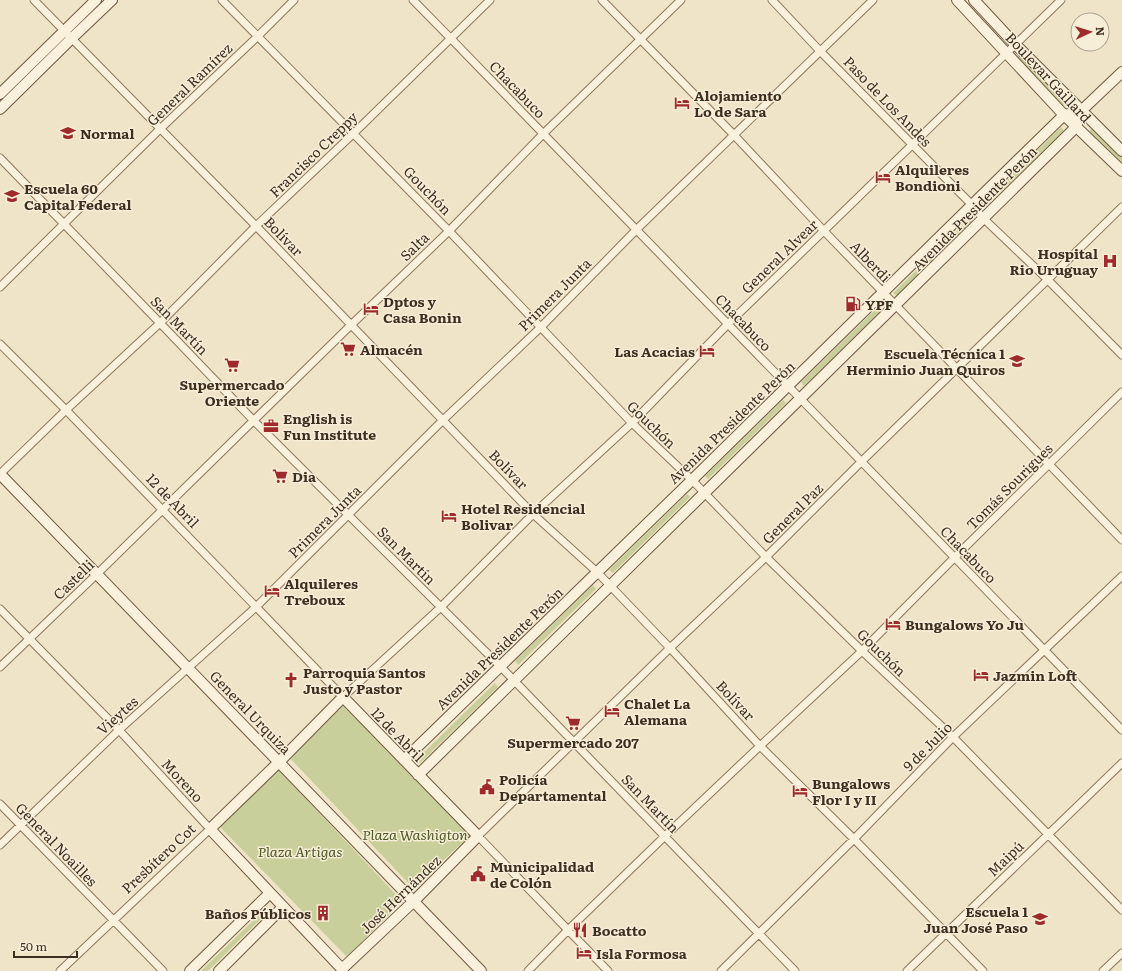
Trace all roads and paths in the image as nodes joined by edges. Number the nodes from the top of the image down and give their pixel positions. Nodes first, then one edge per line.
1 (34, 0) edge
2 (96, 0) edge
3 (112, 0) edge
4 (222, 0) edge
5 (294, 0) edge
6 (413, 0) edge
7 (490, 0) edge
8 (602, 0) edge
9 (681, 0) edge
10 (772, 0) edge
11 (873, 0) edge
12 (957, 0) edge
13 (974, 0) edge
14 (1061, 0) edge
15 (68, 35) junction
16 (257, 37) junction
17 (450, 38) junction
18 (640, 39) junction
19 (1015, 44) junction
20 (820, 51) junction
21 (1007, 53) junction
22 (1122, 72) edge
23 (0, 94) edge
24 (0, 109) edge
25 (1081, 111) junction
26 (1064, 115) junction
27 (1076, 127) junction
28 (160, 129) junction
29 (354, 133) junction
30 (543, 134) junction
31 (734, 135) junction
32 (912, 144) junction
33 (1122, 151) edge
34 (0, 158) edge
35 (1122, 171) edge
36 (972, 204) junction
37 (1122, 207) edge
38 (983, 218) junction
39 (64, 224) junction
40 (256, 226) junction
41 (637, 229) junction
42 (449, 231) junction
43 (824, 231) junction
44 (1047, 280) junction
45 (0, 287) edge
46 (884, 292) junction
47 (896, 305) junction
48 (160, 323) junction
49 (728, 324) junction
50 (351, 325) junction
51 (541, 327) junction
52 (0, 344) edge
53 (1122, 355) edge
54 (957, 368) junction
55 (788, 386) junction
56 (1122, 392) edge
57 (800, 399) junction
58 (66, 410) junction
59 (442, 420) junction
60 (254, 421) junction
61 (632, 423) junction
62 (861, 462) junction
63 (1049, 464) junction
64 (0, 474) edge
65 (692, 480) junction
66 (706, 493) junction
67 (162, 509) junction
68 (349, 514) junction
69 (534, 514) junction
70 (1122, 540) edge
71 (766, 557) junction
72 (954, 558) junction
73 (597, 572) junction
74 (97, 574) junction
75 (1122, 576) edge
76 (610, 586) junction
77 (256, 607) junction
78 (441, 607) junction
79 (0, 609) edge
80 (29, 639) junction
81 (670, 648) junction
82 (1044, 650) junction
83 (862, 651) junction
84 (500, 666) junction
85 (0, 667) edge
86 (189, 668) junction
87 (514, 681) junction
88 (343, 697) junction
89 (119, 730) junction
90 (1122, 730) edge
91 (953, 737) junction
92 (574, 742) junction
93 (760, 746) junction
94 (404, 760) junction
95 (279, 762) junction
96 (1122, 763) edge
97 (418, 775) junction
98 (0, 804) edge
99 (20, 825) junction
100 (210, 829) junction
101 (1048, 834) junction
102 (478, 836) junction
103 (665, 836) junction
104 (854, 839) junction
105 (0, 845) edge
106 (270, 893) junction
107 (414, 901) junction
108 (283, 907) junction
109 (1122, 910) edge
110 (113, 920) junction
111 (568, 930) junction
112 (946, 933) junction
113 (758, 934) junction
114 (1122, 953) edge
115 (342, 970) edge
116 (60, 971) edge
117 (163, 971) edge
118 (190, 971) edge
119 (219, 971) edge
120 (481, 971) edge
121 (528, 971) edge
122 (608, 971) edge
123 (721, 971) edge
124 (795, 971) edge
125 (907, 971) edge
126 (983, 971) edge
127 (1103, 971) edge

1 - 15 street, Bolívar
2 - 15 main road
3 - 15 main road
4 - 16 street, Gouchón
5 - 16 street, General Ramírez
6 - 17 street, Chacabuco
7 - 17 street, Francisco Creppy
8 - 18 street, Alberdi
9 - 18 street, Salta
10 - 20 street, Paso de Los Andes
11 - 20 street, Primera Junta
12 - 21 main road, Boulevar Gaillard
13 - 19 main road, Boulevar Gaillard
14 - 19 street, General Alvear
15 - 23 main road
15 - 24 main road
15 - 28 street, Bolívar
16 - 28 street, General Ramírez
16 - 29 street, Gouchón
17 - 29 street, Francisco Creppy
17 - 30 street, Chacabuco
18 - 30 street, Salta
18 - 31 street, Alberdi
19 - 21 street, General Alvear
19 - 25 main road, Boulevar Gaillard
20 - 31 street, Primera Junta
20 - 32 street, Paso de Los Andes
21 - 26 main road, Boulevar Gaillard
21 - 32 street, General Alvear
22 - 25 main road, Avenida Presidente Perón
25 - 26 main road
25 - 27 main road, Avenida Presidente Perón
25 - 33 main road, Boulevar Gaillard
26 - 27 main road, Boulevar Gaillard
26 - 36 main road, Avenida Presidente Perón
27 - 35 main road, Boulevar Gaillard
27 - 38 main road, Avenida Presidente Perón
28 - 39 street, General Ramírez
28 - 40 street, Bolívar
29 - 40 street, Francisco Creppy
29 - 42 street, Gouchón
30 - 41 street, Chacabuco
30 - 42 street, Salta
31 - 41 street, Primera Junta
31 - 43 street, Alberdi
32 - 36 street, Paso de Los Andes
32 - 43 street, General Alvear
34 - 39 street, San Martín
36 - 38 street, Paso de Los Andes
36 - 46 main road, Avenida Presidente Perón
37 - 44 street, General Paz
38 - 44 street, Paso de Los Andes
38 - 47 main road, Avenida Presidente Perón
39 - 45 street, General Ramírez
39 - 48 street, San Martín
40 - 48 street, Francisco Creppy
40 - 50 street, Bolívar
41 - 49 street, Chacabuco
41 - 51 street, Primera Junta
42 - 50 street, Salta
42 - 51 street, Gouchón
43 - 46 street, Alberdi
43 - 49 street, General Alvear
44 - 53 street, Paso de Los Andes
44 - 54 street, General Paz
46 - 47 street, Alberdi
46 - 55 main road, Avenida Presidente Perón
47 - 54 street, Alberdi
47 - 57 main road, Avenida Presidente Perón
48 - 58 street, Francisco Creppy
48 - 60 street, San Martín
49 - 55 street, Chacabuco
49 - 61 street, General Alvear
50 - 59 street, Bolívar
50 - 60 street, Salta
51 - 59 street, Primera Junta
51 - 61 street, Gouchón
52 - 58 street, 12 de Abril
54 - 62 street, General Paz
54 - 63 street, Alberdi
55 - 57 street, Chacabuco
55 - 65 main road, Avenida Presidente Perón
56 - 63 street, Tomás Sourigues
57 - 62 street, Chacabuco
57 - 66 main road, Avenida Presidente Perón
58 - 64 street, Francisco Creppy
58 - 67 street, 12 de Abril
59 - 68 street, Primera Junta
59 - 69 street, Bolívar
60 - 67 street, Salta
60 - 68 street, San Martín
61 - 65 street, Gouchón
61 - 69 street, General Alvear
62 - 71 street, General Paz
62 - 72 street, Chacabuco
63 - 70 street, Alberdi
63 - 72 street, Tomás Sourigues
64 - 74 main road, General Urquiza
65 - 66 street, Gouchón
65 - 73 main road, Avenida Presidente Perón
66 - 71 street, Gouchón
66 - 76 main road, Avenida Presidente Perón
67 - 74 street, Castelli
67 - 77 street, 12 de Abril
68 - 77 street, Primera Junta
68 - 78 street, San Martín
69 - 73 street, Bolívar
69 - 78 street, General Alvear
71 - 81 street, General Paz
71 - 83 street, Gouchón
72 - 82 street, Chacabuco
72 - 83 street, Tomás Sourigues
73 - 76 street, Bolívar
73 - 84 main road, Avenida Presidente Perón
74 - 80 street, Castelli
74 - 86 main road, General Urquiza
75 - 82 street, 9 de Julio
76 - 81 street, Bolívar
76 - 87 main road, Avenida Presidente Perón
77 - 86 street, Vieytes
77 - 88 street, 12 de Abril
78 - 84 street, San Martín
78 - 88 street, General Alvear
79 - 80 street, Moreno
80 - 85 street, Castelli
80 - 89 street, Moreno
81 - 92 street, General Paz
81 - 93 street, Bolívar
82 - 90 street, Chacabuco
82 - 91 street, 9 de Julio
83 - 91 street, Gouchón
83 - 93 street, Tomás Sourigues
84 - 87 street, San Martín
84 - 94 main road, Avenida Presidente Perón
86 - 89 street, Vieytes
86 - 95 main road, General Urquiza
87 - 92 street, San Martín
87 - 97 main road, Avenida Presidente Perón
88 - 94 main road, 12 de Abril
88 - 95 main road, Presbítero Cot
89 - 99 street, Vieytes
89 - 100 street, Moreno
91 - 101 street, Gouchón
91 - 104 street, 9 de Julio
92 - 102 street, General Paz
92 - 103 street, San Martín
93 - 103 street, Tomás Sourigues
93 - 104 street, Bolívar
94 - 97 main road, 12 de Abril
95 - 100 main road, Presbítero Cot
95 - 107 main road, General Urquiza
96 - 101 street, Maipú
97 - 102 main road, 12 de Abril
98 - 99 street, General Noailles
99 - 105 street, Vieytes
99 - 110 street, General Noailles
100 - 106 main road, Moreno
100 - 110 street, Presbítero Cot
101 - 109 street, Gouchón
101 - 112 street, Maipú
102 - 107 main road, José Hernández
102 - 111 street, 12 de Abril
103 - 111 street, Tomás Sourigues
103 - 113 street, San Martín
104 - 112 street, Bolívar
104 - 113 street, 9 de Julio
106 - 108 main road, Moreno
106 - 118 main road
107 - 115 main road, José Hernández
107 - 120 main road, General Urquiza
108 - 115 main road, Moreno
108 - 119 main road
110 - 116 street, Presbítero Cot
110 - 117 street, General Noailles
111 - 121 street, Tomás Sourigues
111 - 122 street, 12 de Abril
112 - 125 street, Maipú
112 - 126 street, Bolívar
113 - 123 street, 9 de Julio
113 - 124 street, San Martín
114 - 127 street

